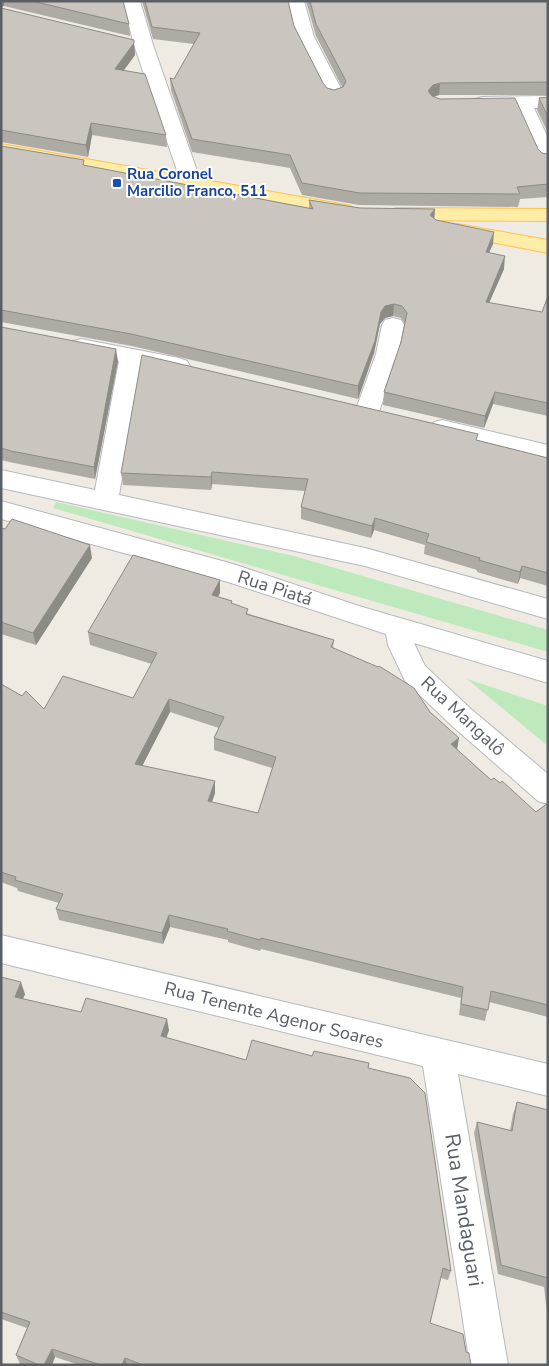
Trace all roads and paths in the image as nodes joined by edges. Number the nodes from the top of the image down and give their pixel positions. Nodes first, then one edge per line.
1 (130, 1) edge
2 (295, 1) edge
3 (334, 94) edge
4 (548, 102) edge
5 (467, 103) edge
6 (522, 103) junction
7 (1, 150) edge
8 (548, 160) edge
9 (192, 185) junction
10 (370, 214) junction
11 (548, 215) edge
12 (548, 247) edge
13 (393, 325) dead end
14 (60, 341) edge
15 (132, 355) junction
16 (198, 370) edge
17 (368, 409) edge
18 (421, 423) edge
19 (548, 453) edge
20 (1, 479) edge
21 (105, 502) junction
22 (1, 510) edge
23 (548, 609) edge
24 (398, 628) junction
25 (548, 672) edge
26 (548, 792) edge
27 (1, 949) edge
28 (438, 1054) junction
29 (548, 1080) edge
30 (489, 1365) edge

1 - 9 street
2 - 3 street
4 - 6 street
5 - 6 street
6 - 8 street
7 - 9 main road
9 - 10 main road
10 - 11 main road
10 - 12 main road
13 - 17 street
14 - 15 street
15 - 16 street
15 - 21 street
18 - 19 street
20 - 21 street
21 - 23 street
22 - 24 street, Rua Piatá
24 - 25 street, Rua Piatá
24 - 26 street, Rua Mangalô
27 - 28 street, Rua Tenente Agenor Soares
28 - 29 street, Rua Tenente Agenor Soares
28 - 30 street, Rua Mandaguari

